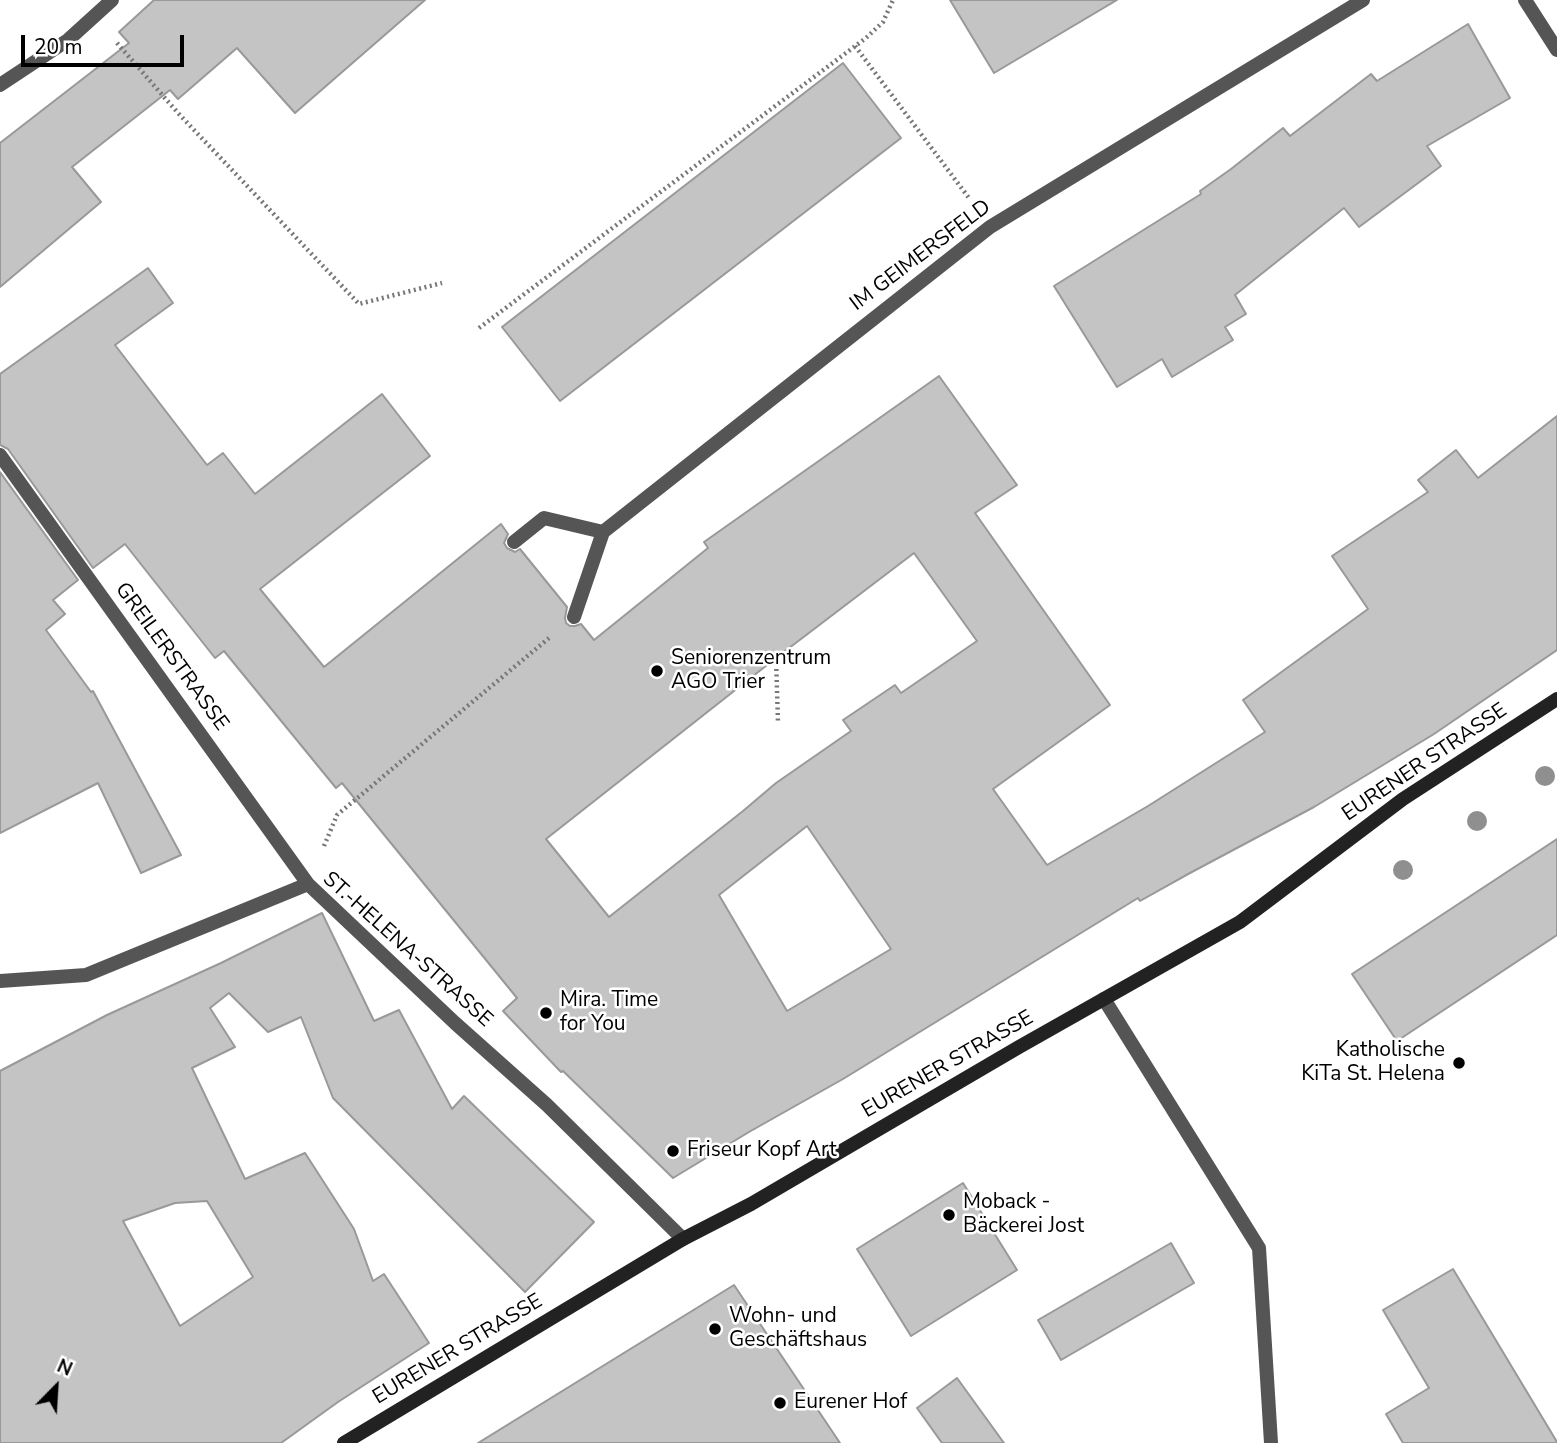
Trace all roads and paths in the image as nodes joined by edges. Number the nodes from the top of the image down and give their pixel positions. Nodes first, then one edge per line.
1 (112, 0) edge
2 (893, 0) edge
3 (1363, 0) edge
4 (1525, 0) edge
5 (94, 16) junction
6 (855, 46) junction
7 (1557, 50) edge
8 (0, 85) edge
9 (990, 226) junction
10 (442, 283) dead end
11 (479, 328) dead end
12 (0, 455) edge
13 (603, 532) junction
14 (514, 542) dead end
15 (574, 617) joint
16 (776, 658) dead end
17 (1557, 699) edge
18 (778, 722) dead end
19 (308, 884) junction
20 (0, 981) edge
21 (1104, 999) junction
22 (683, 1240) junction
23 (344, 1443) edge
24 (1271, 1443) edge

1 - 5 street
2 - 6 path
3 - 9 street, IM GEIMERSFELD
4 - 7 street
5 - 8 street
5 - 10 path
6 - 9 path
6 - 11 path
9 - 13 street, IM GEIMERSFELD
12 - 19 street, GREILERSTRASSE
13 - 14 street
13 - 15 street
15 - 19 path
16 - 18 path
17 - 21 street, EURENER STRASSE
19 - 20 street, ST.-HELENA-STRASSE
19 - 22 street, ST.-HELENA-STRASSE
21 - 22 street, EURENER STRASSE
21 - 24 street
22 - 23 street, EURENER STRASSE

